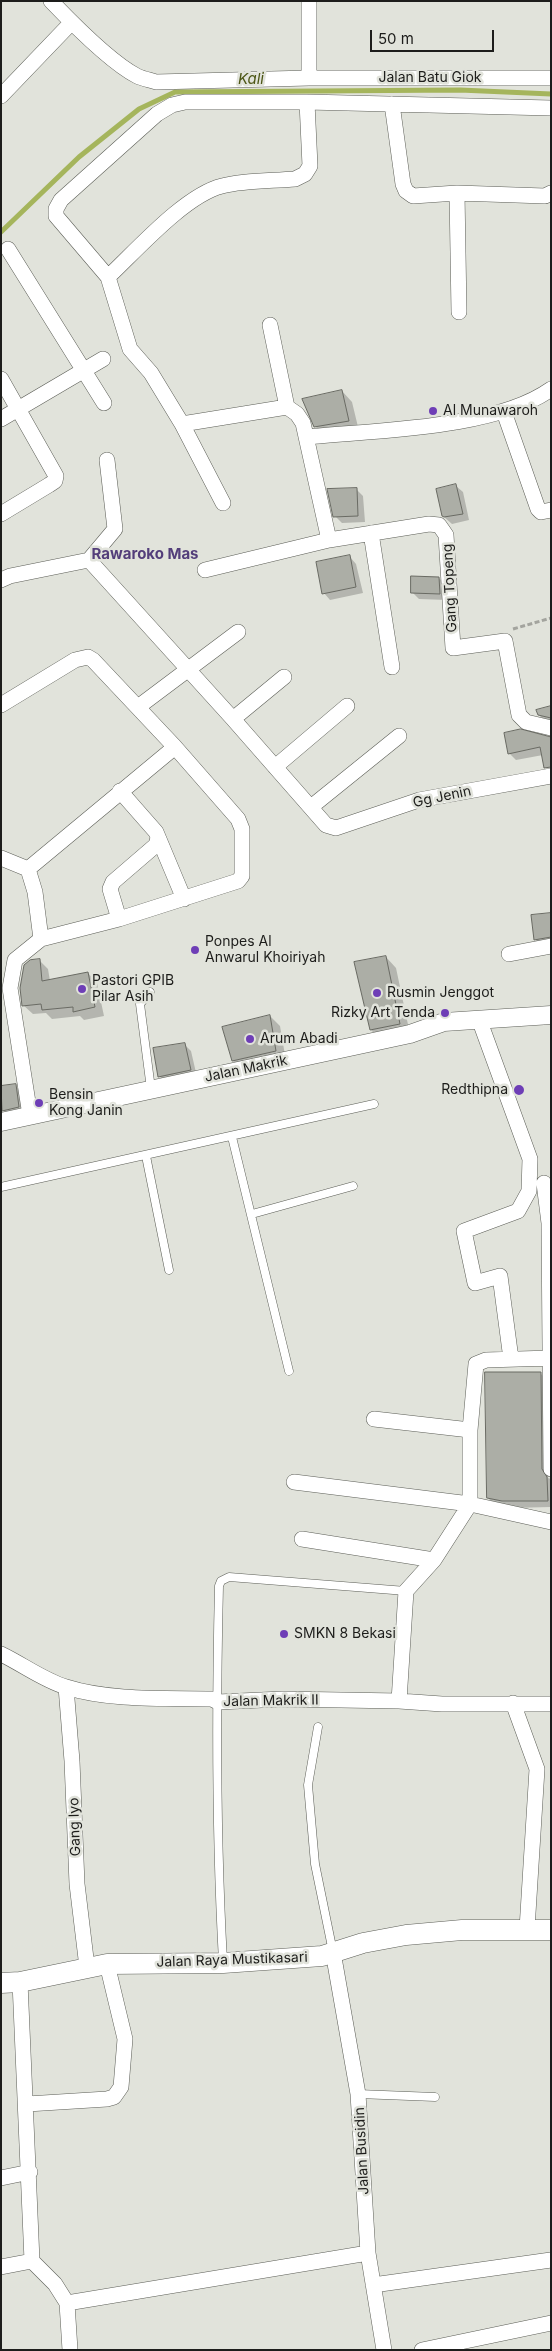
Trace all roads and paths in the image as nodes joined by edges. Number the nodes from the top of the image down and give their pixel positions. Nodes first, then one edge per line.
1 (51, 1) edge
2 (309, 1) edge
3 (72, 22) junction
4 (309, 78) junction
5 (551, 78) edge
6 (2, 95) edge
7 (307, 102) junction
8 (392, 104) junction
9 (551, 108) edge
10 (457, 193) junction
11 (551, 193) edge
12 (8, 248) dead end
13 (108, 277) junction
14 (459, 312) dead end
15 (270, 325) dead end
16 (103, 359) dead end
17 (84, 372) junction
18 (1, 379) edge
19 (551, 389) edge
20 (104, 403) dead end
21 (287, 407) junction
22 (18, 409) junction
23 (504, 412) junction
24 (1, 419) edge
25 (182, 424) junction
26 (307, 437) junction
27 (107, 460) dead end
28 (223, 503) dead end
29 (551, 510) edge
30 (1, 514) edge
31 (371, 533) junction
32 (329, 540) junction
33 (89, 560) junction
34 (205, 570) dead end
35 (1, 580) edge
36 (551, 618) edge
37 (238, 632) dead end
38 (505, 642) junction
39 (392, 667) dead end
40 (189, 670) junction
41 (284, 677) dead end
42 (1, 705) edge
43 (347, 706) dead end
44 (138, 707) junction
45 (234, 718) junction
46 (551, 728) edge
47 (399, 736) dead end
48 (175, 747) junction
49 (275, 766) junction
50 (551, 776) edge
51 (120, 791) junction
52 (311, 808) junction
53 (158, 838) junction
54 (2, 859) edge
55 (28, 869) junction
56 (184, 899) junction
57 (119, 919) junction
58 (42, 939) junction
59 (551, 946) edge
60 (509, 954) dead end
61 (6, 989) edge
62 (150, 992) dead end
63 (551, 1016) edge
64 (479, 1019) junction
65 (151, 1089) junction
66 (374, 1104) dead end
67 (30, 1115) junction
68 (1, 1122) edge
69 (232, 1137) junction
70 (146, 1156) junction
71 (544, 1183) dead end
72 (353, 1186) dead end
73 (1, 1187) edge
74 (252, 1214) junction
75 (168, 1270) dead end
76 (550, 1358) edge
77 (511, 1359) junction
78 (289, 1371) dead end
79 (374, 1420) dead end
80 (470, 1430) junction
81 (551, 1469) edge
82 (294, 1482) dead end
83 (470, 1504) junction
84 (551, 1522) edge
85 (302, 1539) dead end
86 (434, 1560) junction
87 (406, 1591) junction
88 (1, 1654) edge
89 (66, 1687) junction
90 (399, 1701) junction
91 (218, 1702) junction
92 (513, 1703) junction
93 (551, 1704) edge
94 (318, 1727) dead end
95 (527, 1929) junction
96 (551, 1930) edge
97 (333, 1952) junction
98 (224, 1963) junction
99 (107, 1964) junction
100 (87, 1967) junction
101 (11, 1982) edge
102 (358, 2094) junction
103 (435, 2097) dead end
104 (27, 2104) junction
105 (30, 2172) junction
106 (1, 2178) edge
107 (368, 2253) junction
108 (551, 2260) edge
109 (32, 2261) junction
110 (1, 2267) edge
111 (374, 2285) junction
112 (67, 2303) junction
113 (551, 2323) edge
114 (471, 2345) edge
115 (70, 2350) edge
116 (384, 2350) edge
117 (422, 2350) edge

1 - 3 street, Jalan Batu Giok
2 - 4 street
3 - 4 street, Jalan Batu Giok
3 - 6 street
4 - 5 street, Jalan Batu Giok
7 - 8 street
7 - 13 street
7 - 13 street
8 - 9 street
8 - 10 street
10 - 11 street
10 - 14 street
12 - 17 street
13 - 25 street
15 - 21 street
16 - 17 street
17 - 20 street
17 - 22 street
18 - 22 street
19 - 23 street
21 - 25 street
21 - 26 street
22 - 24 street
22 - 30 street
23 - 26 street
23 - 29 street
25 - 28 street
26 - 32 street
27 - 33 street
31 - 32 street, Gang Topeng
31 - 38 street, Gang Topeng
31 - 39 street
32 - 34 street, Gang Topeng
33 - 35 street
33 - 40 street
36 - 38 path
37 - 40 street
38 - 46 street
40 - 44 street
40 - 45 street
41 - 45 street
42 - 44 street
43 - 49 street
44 - 48 street
45 - 49 street
47 - 52 street
48 - 51 street
48 - 56 street
49 - 52 street
50 - 52 street, Gg Jenin
51 - 53 street
51 - 55 street
53 - 56 street
53 - 57 street
54 - 55 street
55 - 58 street
56 - 57 street
57 - 58 street
58 - 61 street
59 - 60 street
61 - 67 street
62 - 65 lane
63 - 64 street, Jalan Makrik
64 - 65 street, Jalan Makrik
64 - 77 street
65 - 67 street, Jalan Makrik
66 - 69 lane
67 - 68 street, Jalan Makrik
69 - 70 lane
69 - 74 lane
70 - 73 lane
70 - 75 lane
71 - 76 street
72 - 74 lane
74 - 78 lane
76 - 77 street
76 - 81 street
77 - 80 street
79 - 80 street
80 - 83 street
82 - 83 street
83 - 84 street
83 - 86 street
85 - 86 street
86 - 87 street
87 - 90 street
87 - 91 lane
88 - 89 street, Jalan Makrik II
89 - 91 street, Jalan Makrik II
89 - 100 street, Gang Iyo
90 - 91 street, Jalan Makrik II
90 - 92 street, Jalan Makrik II
91 - 98 lane
92 - 93 street, Jalan Makrik II
92 - 95 street
94 - 97 lane
95 - 96 main road, Jalan Raya Mustikasari
95 - 97 main road, Jalan Raya Mustikasari
97 - 98 main road, Jalan Raya Mustikasari
97 - 102 street, Jalan Busidin
98 - 99 main road, Jalan Raya Mustikasari
99 - 100 main road, Jalan Raya Mustikasari
99 - 104 street
100 - 101 main road, Jalan Raya Mustikasari
101 - 104 street
102 - 103 lane
102 - 107 street, Jalan Busidin
104 - 105 street
105 - 106 street
105 - 109 street
107 - 111 street, Jalan Busidin
107 - 112 street
108 - 111 street
109 - 110 street
109 - 112 street
111 - 116 street, Jalan Busidin
112 - 115 street
113 - 114 street
114 - 117 street

